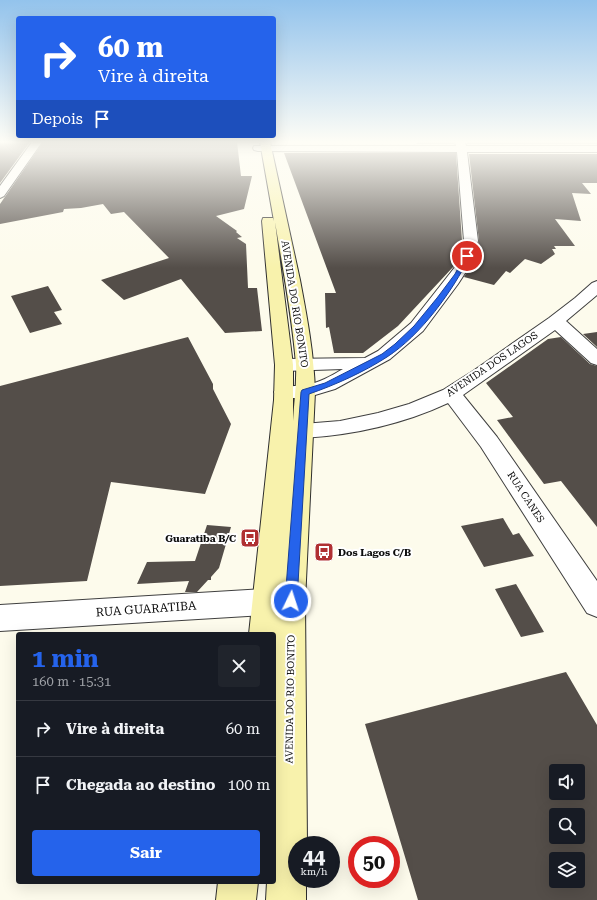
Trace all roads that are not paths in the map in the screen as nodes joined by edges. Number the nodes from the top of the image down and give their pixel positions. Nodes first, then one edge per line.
1 (7, 184) edge
2 (270, 184) edge
3 (464, 184) edge
4 (0, 194) edge
5 (597, 286) edge
6 (556, 321) junction
7 (597, 359) edge
8 (370, 363) junction
9 (294, 365) junction
10 (295, 392) junction
11 (451, 393) junction
12 (303, 431) junction
13 (279, 601) junction
14 (597, 604) edge
15 (0, 618) edge
16 (265, 632) edge
17 (238, 884) edge
18 (236, 900) edge
19 (286, 900) edge

1 - 4 street
2 - 9 main road, AVENIDA DO RIO BONITO
3 - 8 street
5 - 6 street, AVENIDA DOS LAGOS
6 - 7 street
6 - 11 street, AVENIDA DOS LAGOS
8 - 9 street
8 - 10 street
9 - 10 main road, AVENIDA DO RIO BONITO
10 - 12 main road, AVENIDA DO RIO BONITO
10 - 13 main road, AVENIDA DO RIO BONITO
11 - 12 street, AVENIDA DOS LAGOS
11 - 14 street, RUA CANES
12 - 13 main road, AVENIDA DO RIO BONITO
13 - 15 street, RUA GUARATIBA
13 - 16 main road, AVENIDA DO RIO BONITO
13 - 19 main road, AVENIDA DO RIO BONITO
17 - 18 main road

